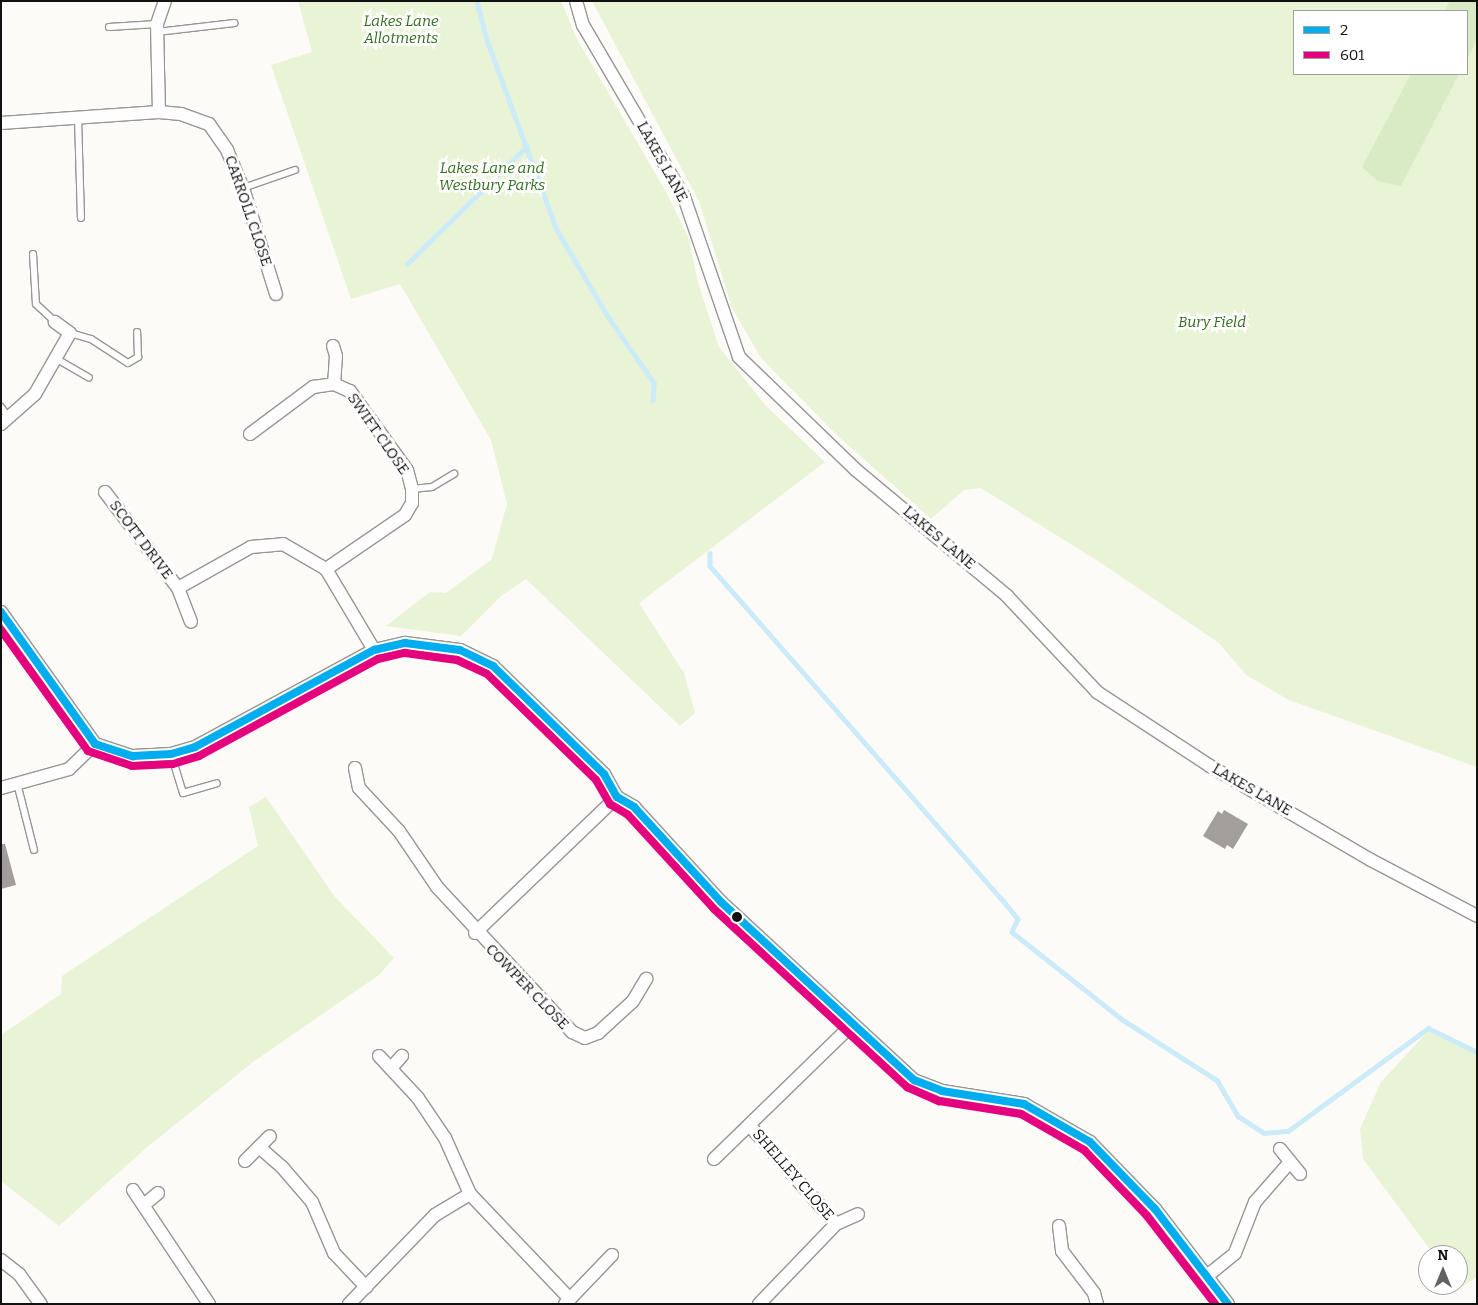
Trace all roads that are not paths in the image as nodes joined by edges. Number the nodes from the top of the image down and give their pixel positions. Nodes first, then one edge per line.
1 (165, 1) edge
2 (576, 1) edge
3 (234, 23) dead end
4 (109, 27) dead end
5 (157, 28) junction
6 (159, 112) junction
7 (78, 118) junction
8 (1, 123) edge
9 (295, 170) dead end
10 (243, 188) junction
11 (81, 218) dead end
12 (33, 254) dead end
13 (276, 294) dead end
14 (56, 322) joint
15 (137, 332) dead end
16 (70, 333) junction
17 (333, 346) dead end
18 (55, 358) junction
19 (89, 378) dead end
20 (334, 384) junction
21 (1, 408) edge
22 (5, 422) edge
23 (250, 434) dead end
24 (454, 474) dead end
25 (412, 489) junction
26 (105, 492) dead end
27 (326, 569) junction
28 (178, 588) junction
29 (1, 612) edge
30 (191, 622) dead end
31 (374, 650) junction
32 (95, 744) junction
33 (172, 754) junction
34 (355, 768) dead end
35 (18, 783) junction
36 (217, 784) dead end
37 (1, 788) edge
38 (617, 797) junction
39 (34, 850) dead end
40 (1477, 916) edge
41 (475, 933) junction
42 (646, 979) dead end
43 (852, 1025) junction
44 (379, 1056) dead end
45 (402, 1056) dead end
46 (392, 1067) junction
47 (750, 1126) junction
48 (270, 1136) dead end
49 (259, 1147) junction
50 (1280, 1149) dead end
51 (714, 1159) dead end
52 (245, 1161) dead end
53 (1290, 1162) junction
54 (1300, 1174) dead end
55 (133, 1190) dead end
56 (158, 1193) dead end
57 (470, 1194) junction
58 (145, 1204) junction
59 (858, 1214) dead end
60 (836, 1224) junction
61 (1059, 1226) dead end
62 (612, 1255) dead end
63 (1, 1260) edge
64 (1207, 1276) junction
65 (366, 1287) junction
66 (567, 1301) edge
67 (41, 1304) edge
68 (209, 1304) edge
69 (349, 1304) edge
70 (760, 1304) edge
71 (1097, 1304) edge
72 (1228, 1304) edge

1 - 5 street
2 - 40 street, LAKES LANE
3 - 5 lane
4 - 5 lane
5 - 6 street
6 - 7 street, CARROLL CLOSE
6 - 10 street, CARROLL CLOSE
7 - 8 street, CARROLL CLOSE
7 - 11 lane
9 - 10 lane
10 - 13 street, CARROLL CLOSE
12 - 14 lane
14 - 16 street
15 - 16 lane
16 - 18 street
17 - 20 street, SWIFT CLOSE
18 - 19 lane
18 - 22 street
20 - 23 street, SWIFT CLOSE
20 - 25 street, SWIFT CLOSE
21 - 22 lane
24 - 25 lane
25 - 27 street, SWIFT CLOSE
26 - 28 street, SCOTT DRIVE
27 - 28 street, SCOTT DRIVE
27 - 31 street, SCOTT DRIVE
28 - 30 street, SCOTT DRIVE
29 - 32 street
31 - 33 street
31 - 38 street
32 - 33 street
32 - 35 street
33 - 36 lane
34 - 41 street, COWPER CLOSE
35 - 37 street
35 - 39 lane
38 - 41 street
38 - 43 street
41 - 42 street, COWPER CLOSE
43 - 47 street, SHELLEY CLOSE
43 - 64 street
44 - 46 street
45 - 46 street
46 - 57 street
47 - 51 street, SHELLEY CLOSE
47 - 60 street, SHELLEY CLOSE
48 - 49 street
49 - 52 street
49 - 65 street
50 - 53 street
53 - 54 street
53 - 64 street
55 - 58 street
56 - 58 street
57 - 65 street
57 - 66 street
58 - 68 street
59 - 60 street, SHELLEY CLOSE
60 - 70 street, SHELLEY CLOSE
61 - 71 street
62 - 66 street
63 - 67 street
64 - 72 street
65 - 69 street

